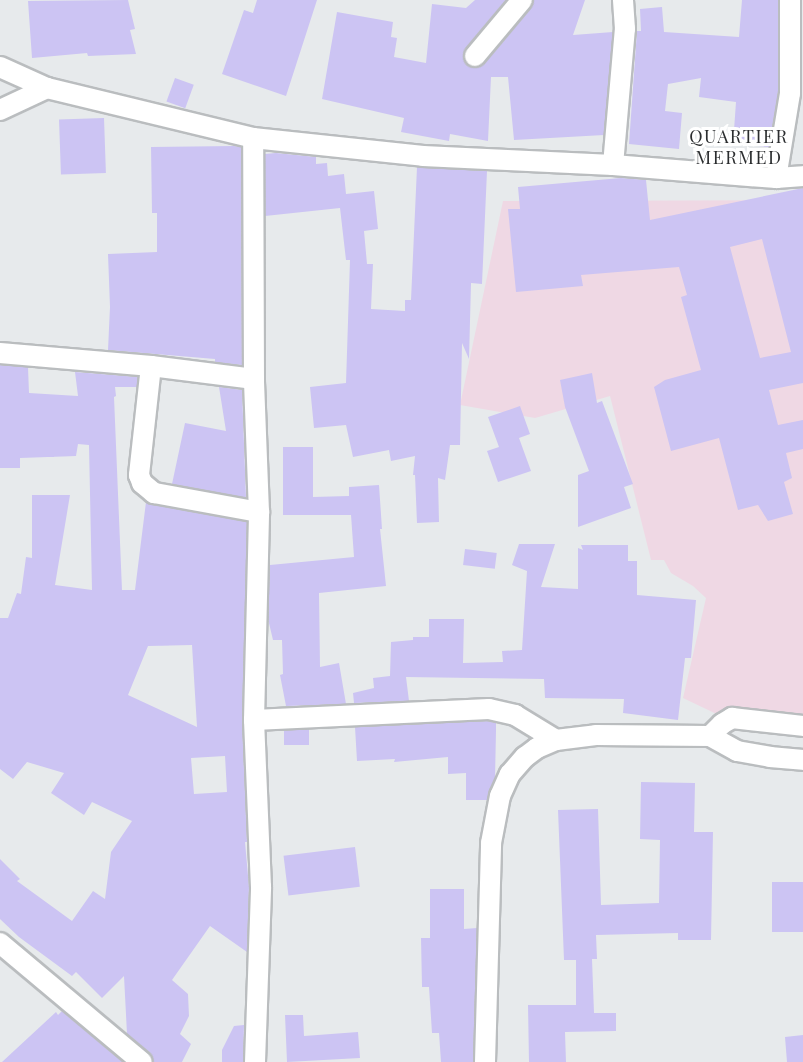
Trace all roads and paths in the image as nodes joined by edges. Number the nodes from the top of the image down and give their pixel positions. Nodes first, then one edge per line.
1 (522, 0) edge
2 (623, 0) edge
3 (790, 0) edge
4 (475, 56) dead end
5 (0, 67) edge
6 (47, 88) junction
7 (0, 110) edge
8 (253, 138) junction
9 (613, 165) junction
10 (803, 176) edge
11 (776, 178) junction
12 (0, 353) edge
13 (151, 366) junction
14 (254, 379) junction
15 (259, 512) junction
16 (254, 720) junction
17 (803, 726) edge
18 (710, 736) junction
19 (556, 740) junction
20 (803, 760) edge
21 (0, 943) edge
22 (142, 1062) edge
23 (255, 1062) edge
24 (485, 1062) edge

1 - 4 street
2 - 9 street
3 - 11 street
5 - 6 street
6 - 7 street
6 - 8 street
8 - 9 street
8 - 14 street
9 - 11 street
10 - 11 street
12 - 13 street
13 - 14 street
13 - 15 street
14 - 15 street
15 - 16 street
16 - 19 street
16 - 23 street
17 - 18 street
18 - 19 street
18 - 20 street
19 - 24 street
21 - 22 street

